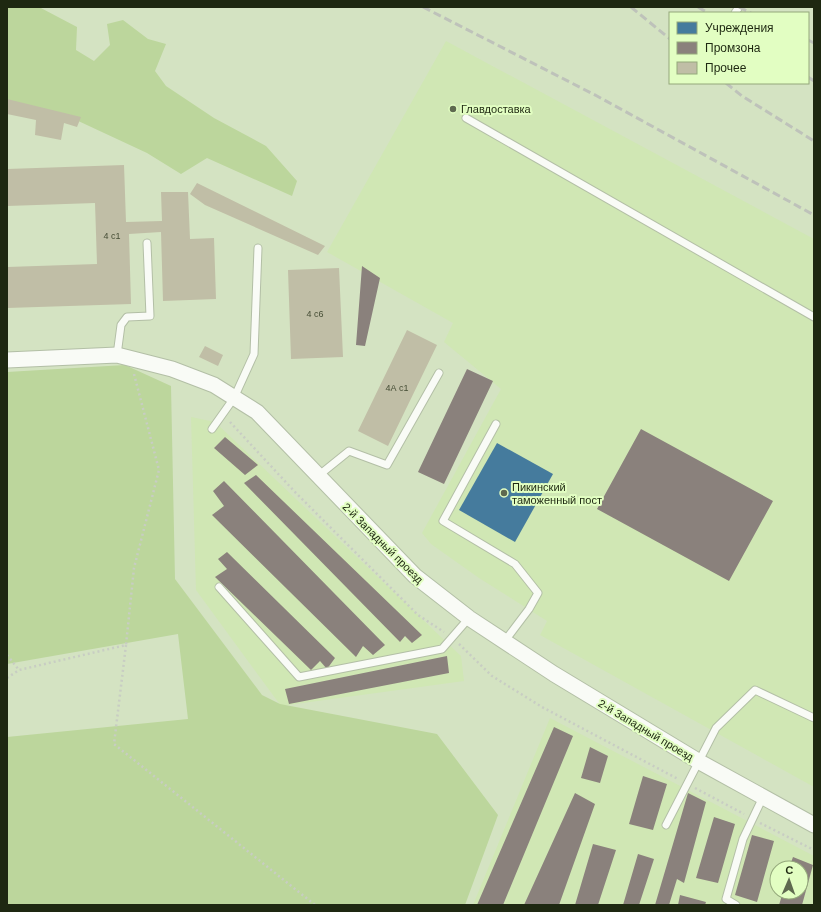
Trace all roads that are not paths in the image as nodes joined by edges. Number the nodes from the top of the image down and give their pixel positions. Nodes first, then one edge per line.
1 (466, 118) dead end
2 (147, 243) dead end
3 (258, 248) dead end
4 (814, 317) edge
5 (123, 356) junction
6 (7, 360) edge
7 (439, 373) dead end
8 (234, 398) junction
9 (496, 424) dead end
10 (212, 429) dead end
11 (318, 476) junction
12 (219, 587) dead end
13 (469, 618) junction
14 (504, 642) junction
15 (814, 718) edge
16 (698, 761) junction
17 (763, 797) junction
18 (666, 825) dead end
19 (814, 825) edge
20 (736, 905) edge

1 - 4 lane
2 - 5 lane
3 - 8 lane
5 - 6 street, 2-й Западный проезд
5 - 8 street, 2-й Западный проезд
7 - 11 lane
8 - 10 lane
8 - 11 street, 2-й Западный проезд
9 - 14 lane
11 - 13 street, 2-й Западный проезд
12 - 13 lane
13 - 14 street, 2-й Западный проезд
14 - 16 street, 2-й Западный проезд
15 - 16 lane
16 - 17 street, 2-й Западный проезд
16 - 18 lane
17 - 19 street, 2-й Западный проезд
17 - 20 lane

